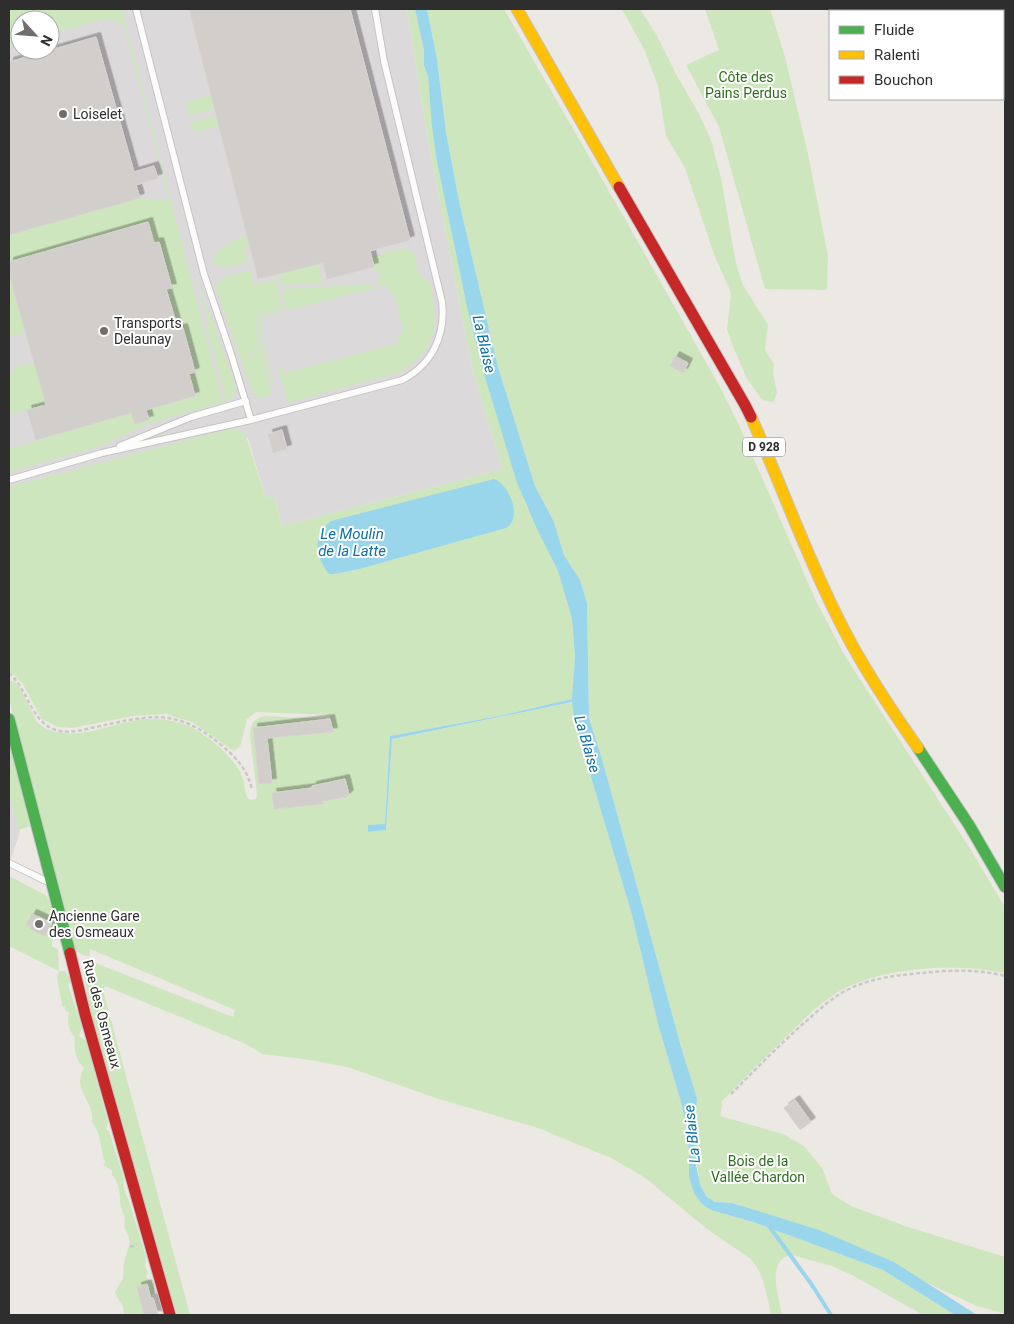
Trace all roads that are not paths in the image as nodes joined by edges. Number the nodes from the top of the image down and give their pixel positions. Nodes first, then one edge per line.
1 (136, 9) edge
2 (375, 9) edge
3 (516, 9) edge
4 (246, 401) junction
5 (251, 420) junction
6 (102, 454) junction
7 (9, 480) edge
8 (9, 719) edge
9 (9, 863) edge
10 (53, 884) junction
11 (1005, 887) edge
12 (170, 1315) edge

1 - 4 lane
2 - 5 lane
3 - 11 main road, D 928
4 - 5 lane
4 - 6 lane
5 - 6 lane
6 - 7 lane
8 - 10 main road, Rue des Osmeaux
9 - 10 lane
10 - 12 main road, Rue des Osmeaux

